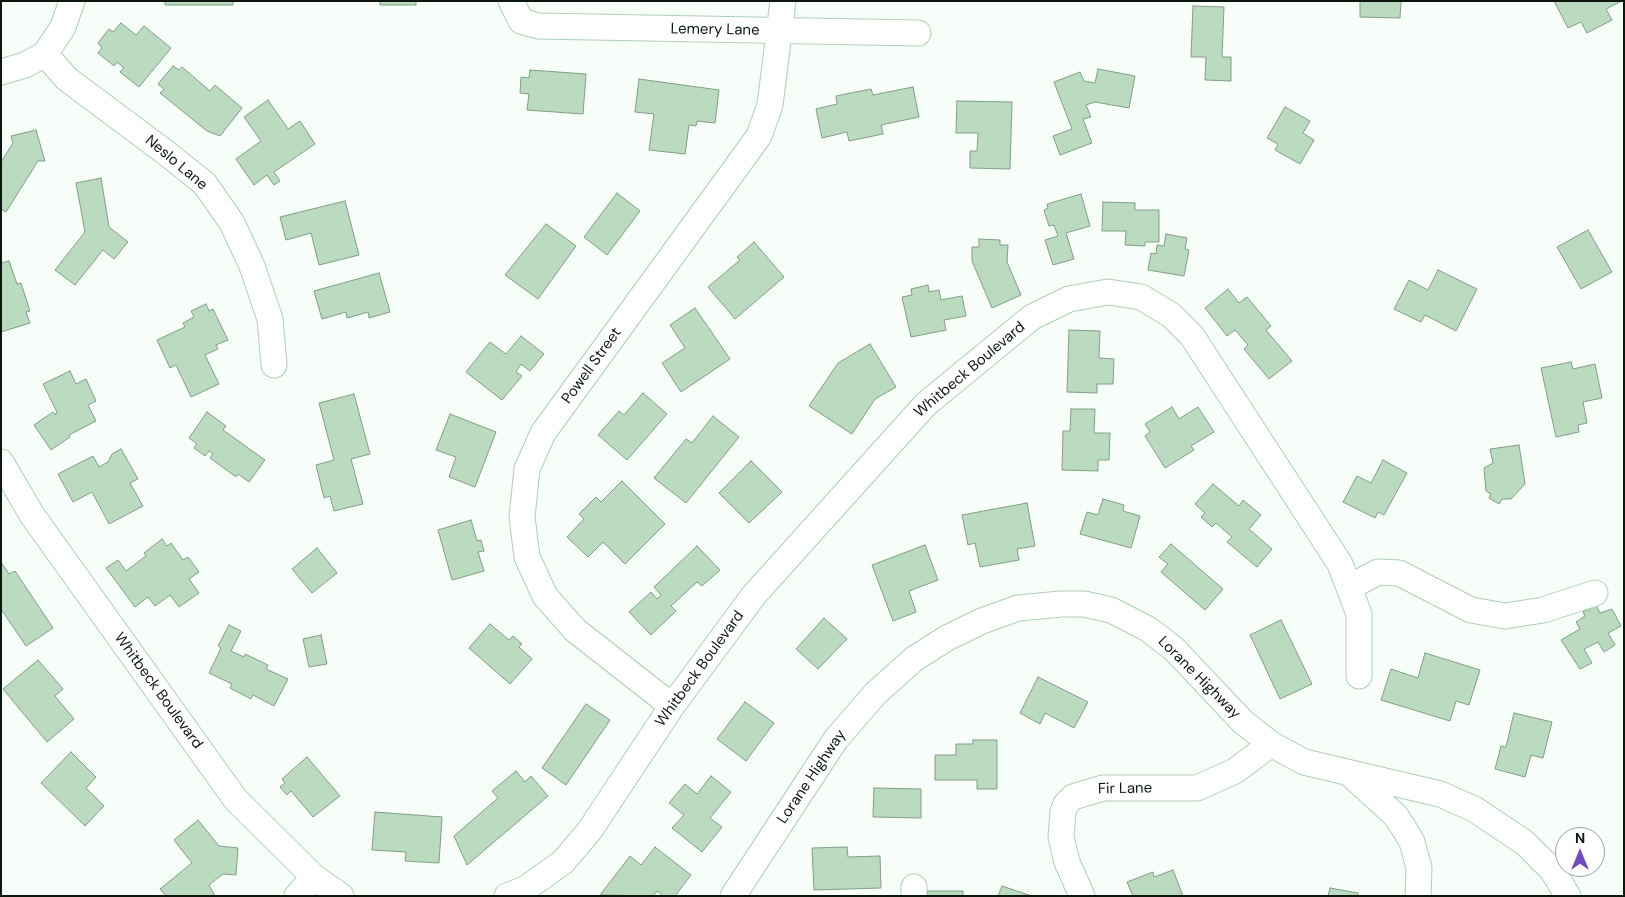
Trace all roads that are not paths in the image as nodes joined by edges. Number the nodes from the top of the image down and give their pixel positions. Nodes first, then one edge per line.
1 (72, 1) edge
2 (783, 1) edge
3 (513, 8) edge
4 (780, 32) junction
5 (918, 33) dead end
6 (45, 54) junction
7 (1, 72) edge
8 (274, 365) dead end
9 (1, 462) edge
10 (1350, 586) junction
11 (1595, 593) dead end
12 (1359, 676) dead end
13 (672, 706) junction
14 (1271, 744) junction
15 (1350, 774) junction
16 (314, 877) junction
17 (297, 896) edge
18 (342, 896) edge
19 (507, 896) edge
20 (733, 896) edge
21 (1082, 896) edge
22 (1418, 896) edge
23 (1568, 896) edge

1 - 6 street
2 - 4 street, Powell Street
3 - 4 street, Lemery Lane
4 - 5 street, Lemery Lane
4 - 13 street, Powell Street
6 - 7 street
6 - 8 street, Neslo Lane
9 - 16 street, Whitbeck Boulevard
10 - 11 street
10 - 12 street, Whitbeck Boulevard
10 - 13 street, Whitbeck Boulevard
13 - 19 street, Whitbeck Boulevard
14 - 15 street, Lorane Highway
14 - 20 street, Lorane Highway
14 - 21 street, Fir Lane
15 - 22 street
15 - 23 street, Lorane Highway
16 - 17 street
16 - 18 street, Whitbeck Boulevard

